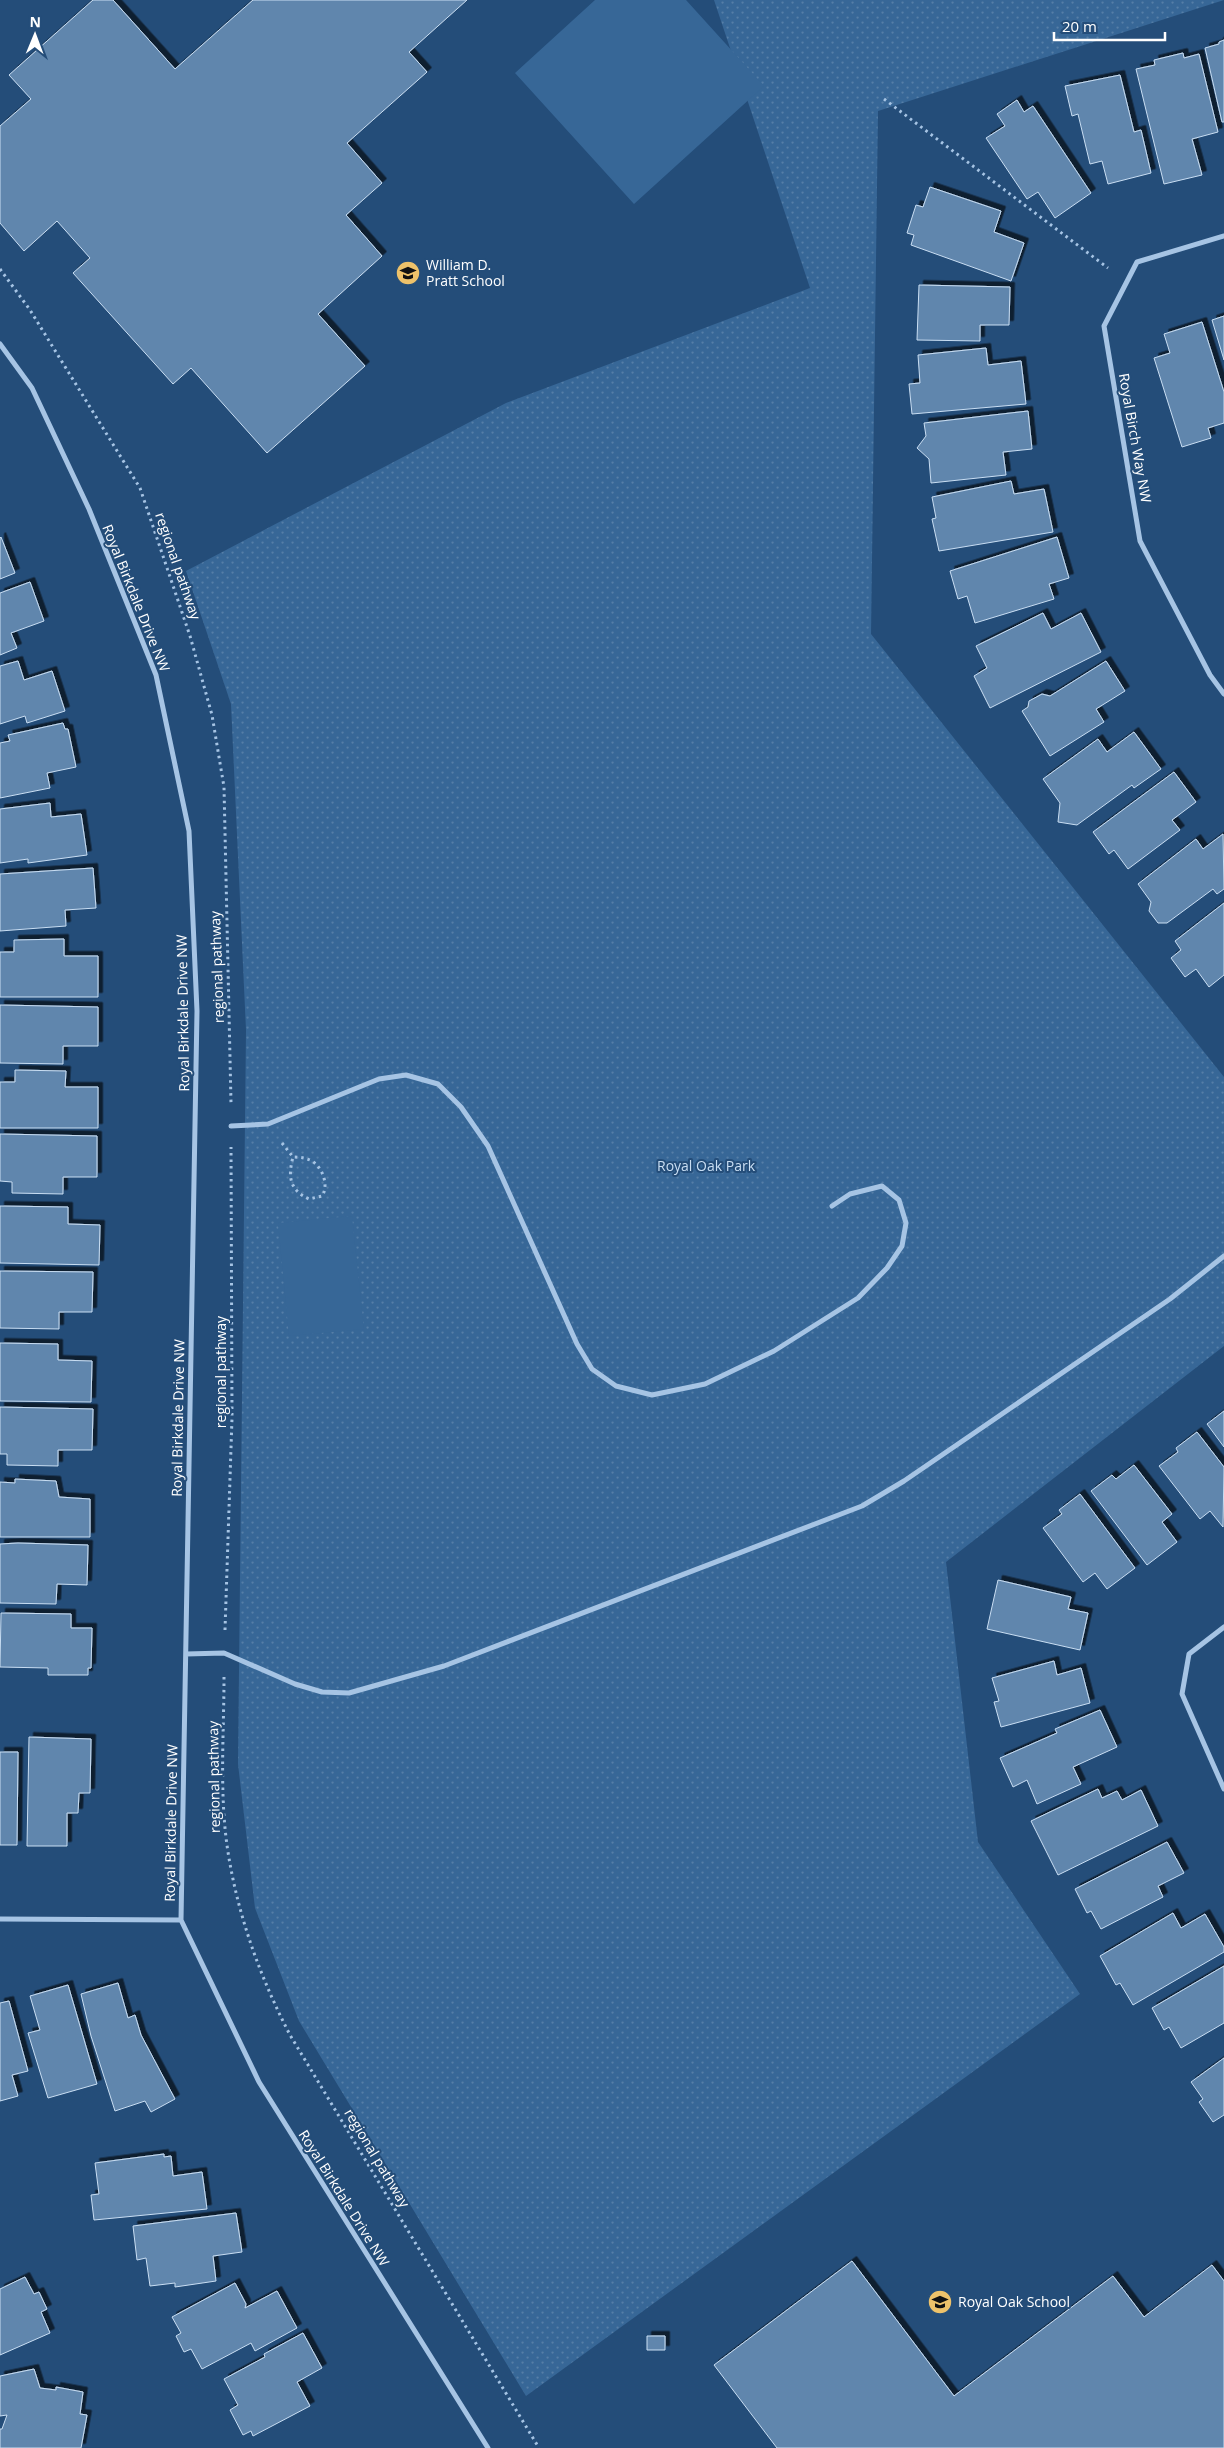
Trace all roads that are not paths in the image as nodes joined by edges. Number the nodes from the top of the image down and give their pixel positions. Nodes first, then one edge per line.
1 (1224, 236) edge
2 (0, 344) edge
3 (1224, 694) edge
4 (231, 1126) road end
5 (832, 1206) dead end
6 (1224, 1256) edge
7 (1224, 1627) edge
8 (186, 1654) junction
9 (1224, 1789) edge
10 (0, 1919) edge
11 (181, 1920) junction
12 (488, 2448) edge

1 - 3 street, Royal Birch Way NW
2 - 8 street, Royal Birkdale Drive NW
4 - 5 street
6 - 8 street
7 - 9 street
8 - 11 street, Royal Birkdale Drive NW
10 - 11 street
11 - 12 street, Royal Birkdale Drive NW

